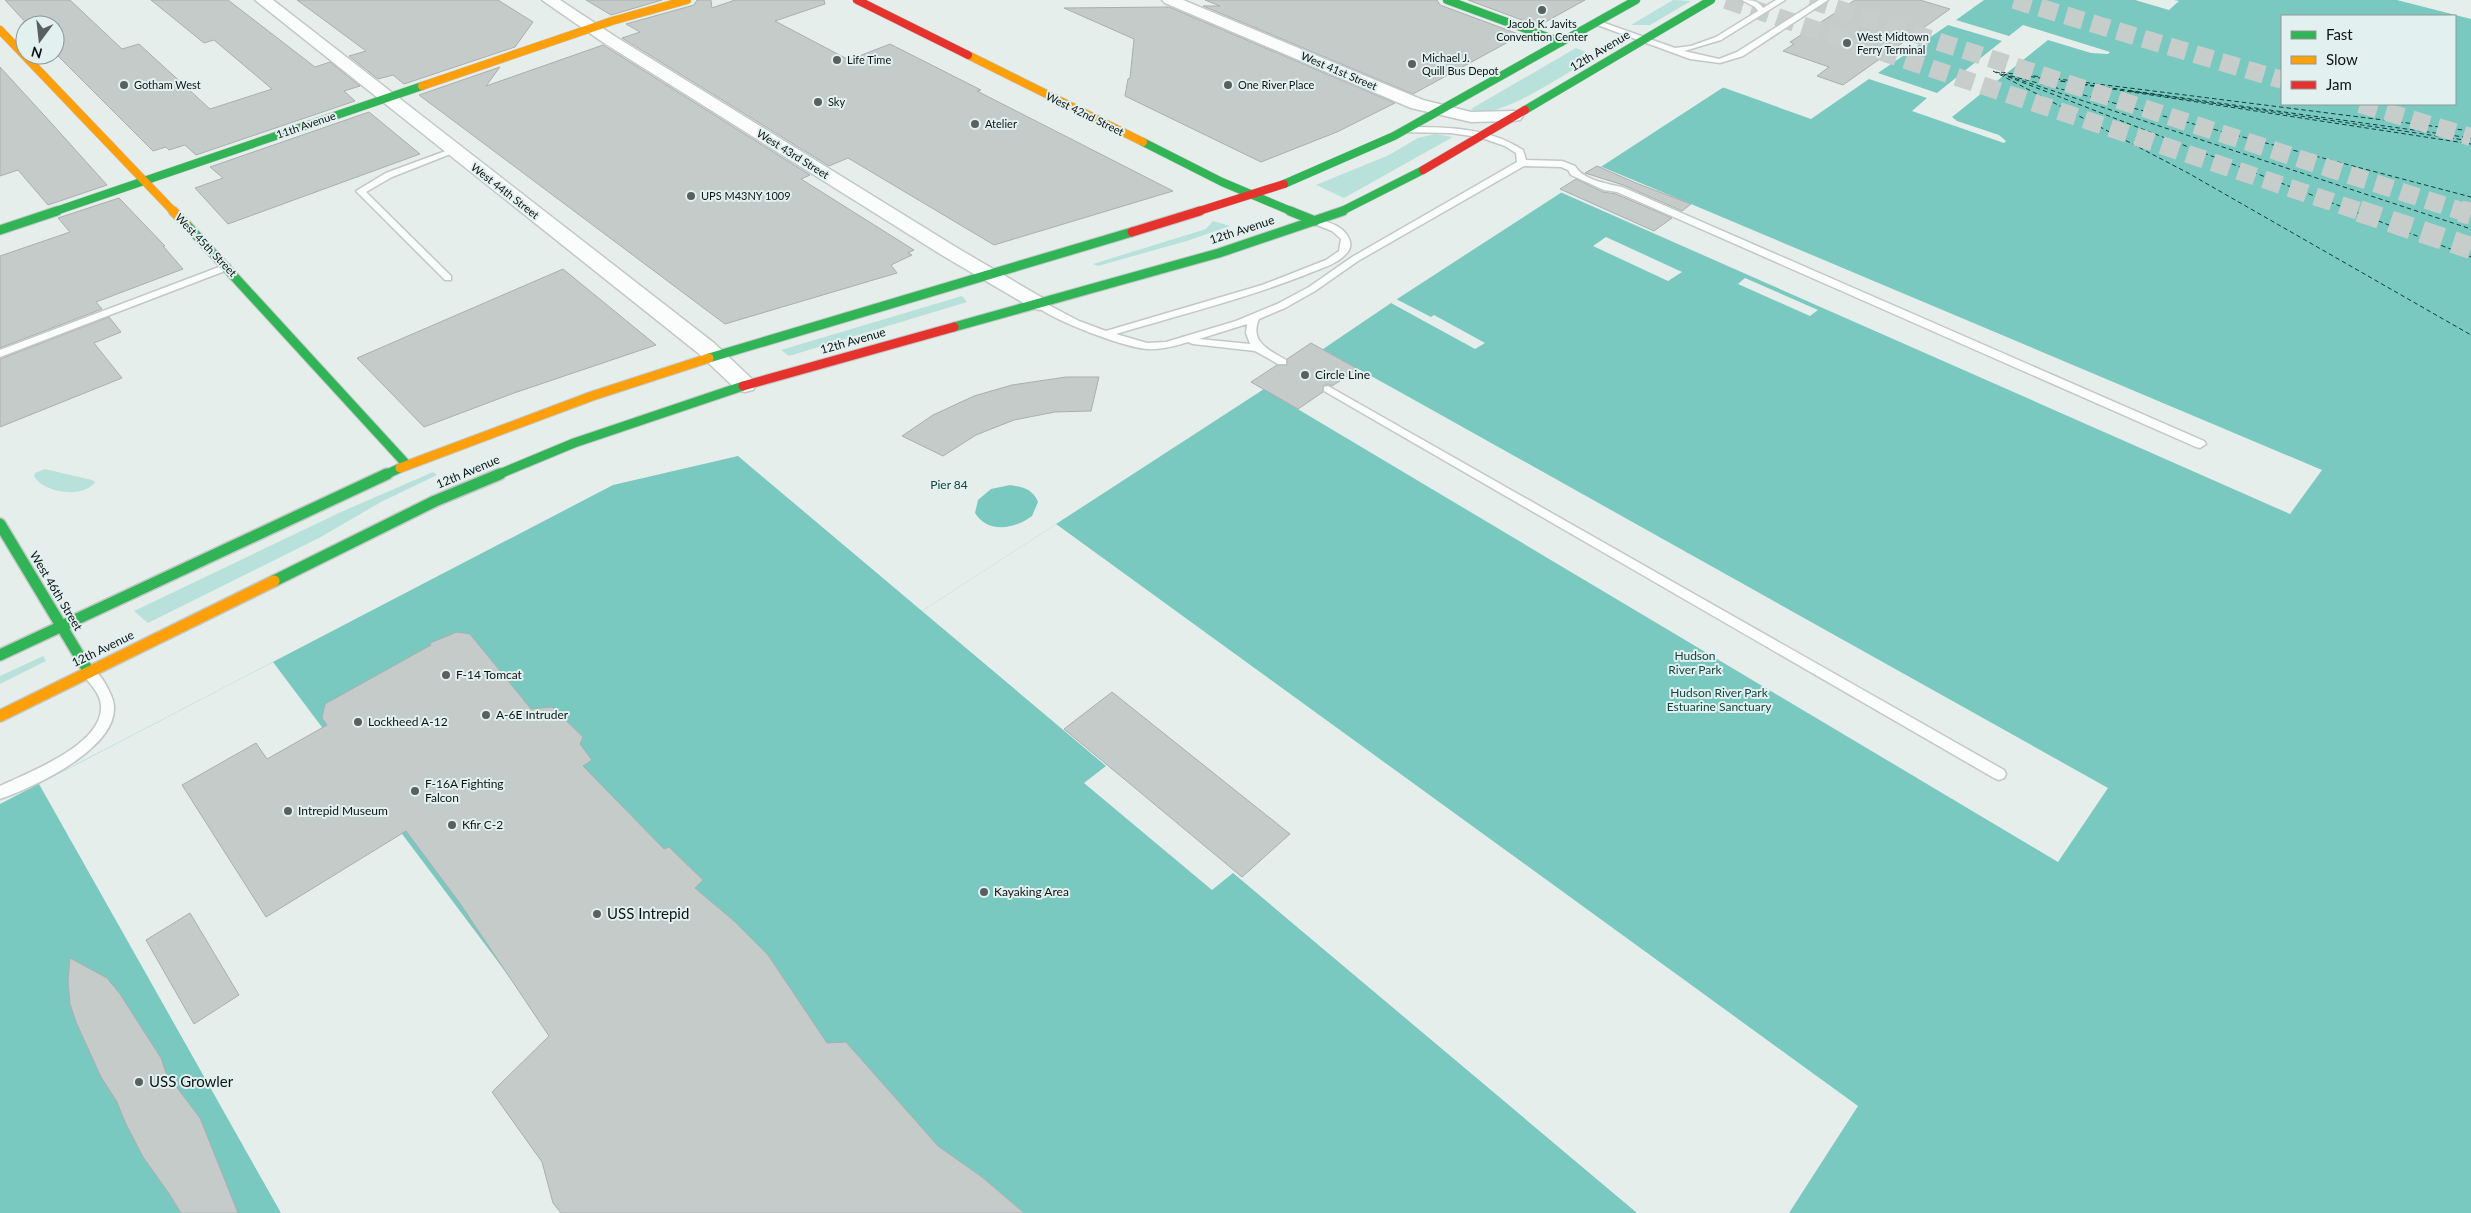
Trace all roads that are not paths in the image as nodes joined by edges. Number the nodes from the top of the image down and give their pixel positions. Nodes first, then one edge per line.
1 (263, 0) edge
2 (550, 0) edge
3 (661, 0) edge
4 (687, 0) edge
5 (857, 0) edge
6 (1170, 0) edge
7 (1447, 0) edge
8 (1636, 0) edge
9 (1712, 0) edge
10 (1746, 0) edge
11 (1781, 0) edge
12 (1824, 0) edge
13 (1762, 11) junction
14 (612, 21) junction
15 (1596, 23) junction
16 (592, 28) junction
17 (0, 30) edge
18 (1644, 40) junction
19 (1560, 42) junction
20 (1675, 50) junction
21 (387, 97) junction
22 (1440, 111) junction
23 (1514, 116) junction
24 (1405, 130) junction
25 (1480, 136) junction
26 (454, 151) junction
27 (1522, 162) junction
28 (144, 180) junction
29 (1252, 195) junction
30 (1315, 221) junction
31 (0, 230) edge
32 (227, 267) junction
33 (988, 274) junction
34 (448, 278) dead end
35 (1039, 304) junction
36 (1254, 318) junction
37 (1105, 334) junction
38 (1181, 341) junction
39 (1258, 348) junction
40 (0, 354) edge
41 (715, 356) junction
42 (1282, 362) dead end
43 (745, 385) junction
44 (1328, 389) dead end
45 (2200, 444) dead end
46 (407, 465) junction
47 (0, 524) edge
48 (62, 625) junction
49 (0, 655) edge
50 (89, 672) junction
51 (0, 716) edge
52 (1999, 774) dead end
53 (0, 793) edge

1 - 21 street, West 44th Street
2 - 16 street, West 43rd Street
3 - 14 main road, 11th Avenue
4 - 14 main road, 11th Avenue
5 - 29 main road, West 42nd Street
6 - 22 street, West 41st Street
7 - 19 main road
8 - 15 main road, 12th Avenue
9 - 18 main road, 12th Avenue
10 - 13 lane
11 - 13 lane
12 - 20 lane
13 - 20 lane
14 - 16 main road, 11th Avenue
15 - 18 lane
15 - 19 main road, 12th Avenue
16 - 21 main road, 11th Avenue
16 - 33 street, West 43rd Street
17 - 28 main road, West 45th Street
18 - 20 lane
18 - 23 main road, 12th Avenue
19 - 22 main road, 12th Avenue
21 - 26 street, West 44th Street
21 - 28 main road, 11th Avenue
22 - 23 street, West 41st Street
22 - 24 main road, 12th Avenue
23 - 25 main road, 12th Avenue
24 - 25 lane
24 - 29 main road, 12th Avenue
25 - 27 lane
25 - 30 main road, 12th Avenue
26 - 34 lane
26 - 41 street, West 44th Street
27 - 36 lane
27 - 45 lane
28 - 31 main road, 11th Avenue
28 - 32 main road, West 45th Street
29 - 30 main road, West 42nd Street
29 - 33 main road, 12th Avenue
30 - 35 main road, 12th Avenue
30 - 37 lane
32 - 40 lane
32 - 46 main road, West 45th Street
33 - 35 street, West 43rd Street
33 - 41 main road, 12th Avenue
35 - 37 lane
35 - 43 main road, 12th Avenue
36 - 38 lane
36 - 39 lane
37 - 38 lane
38 - 39 lane
39 - 42 lane
41 - 43 street, West 44th Street
41 - 46 main road, 12th Avenue
43 - 50 main road, 12th Avenue
44 - 52 lane
46 - 48 main road, 12th Avenue
47 - 48 main road, West 46th Street
48 - 49 main road, 12th Avenue
48 - 50 main road, West 46th Street
50 - 51 main road, 12th Avenue
50 - 53 lane

